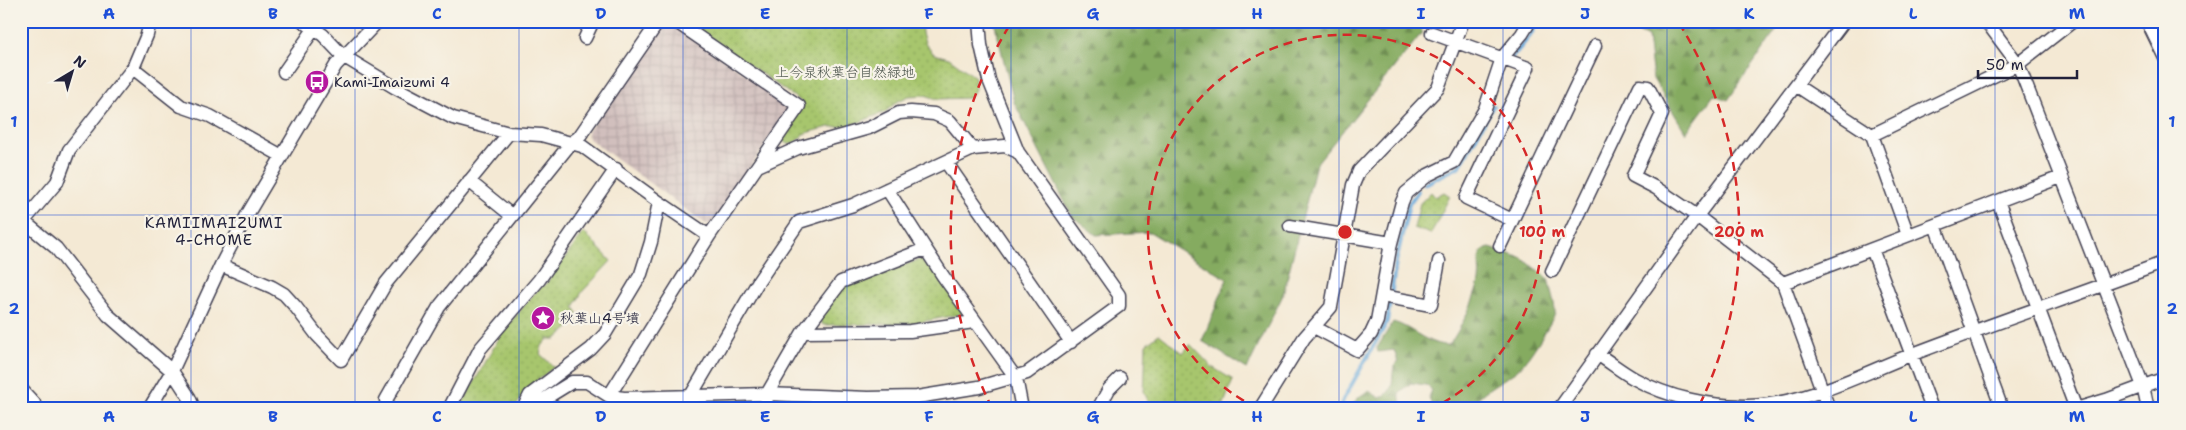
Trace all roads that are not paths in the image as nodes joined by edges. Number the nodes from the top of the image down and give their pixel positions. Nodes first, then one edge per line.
1 (150, 21) edge
2 (303, 21) edge
3 (378, 21) edge
4 (593, 21) edge
5 (659, 21) edge
6 (675, 21) edge
7 (979, 21) edge
8 (1463, 21) edge
9 (1530, 21) edge
10 (1844, 21) edge
11 (1986, 21) edge
12 (2072, 21) edge
13 (2147, 21) edge
14 (314, 29) junction
15 (1432, 33) dead end
16 (585, 38) dead end
17 (1456, 41) junction
18 (1595, 46) dead end
19 (343, 56) junction
20 (2165, 58) edge
21 (1504, 59) junction
22 (2018, 64) junction
23 (133, 68) junction
24 (284, 72) dead end
25 (1797, 86) junction
26 (509, 133) junction
27 (1872, 135) junction
28 (571, 143) junction
29 (973, 149) junction
30 (1018, 152) junction
31 (282, 156) junction
32 (946, 162) junction
33 (760, 165) junction
34 (616, 169) junction
35 (2061, 177) junction
36 (468, 180) junction
37 (887, 190) junction
38 (1998, 201) junction
39 (659, 202) junction
40 (511, 215) junction
41 (1697, 216) junction
42 (22, 220) edge
43 (1512, 220) junction
44 (1935, 225) junction
45 (1290, 226) dead end
46 (1908, 235) junction
47 (709, 236) junction
48 (1343, 236) junction
49 (1391, 243) junction
50 (1500, 246) dead end
51 (925, 249) junction
52 (1872, 249) junction
53 (1439, 261) dead end
54 (2165, 262) edge
55 (221, 264) junction
56 (1552, 271) dead end
57 (1783, 283) junction
58 (2104, 286) junction
59 (1388, 297) junction
60 (2037, 309) junction
61 (974, 322) junction
62 (1314, 327) junction
63 (803, 332) junction
64 (1974, 332) junction
65 (1071, 342) junction
66 (1597, 354) junction
67 (1912, 354) junction
68 (172, 372) junction
69 (1016, 378) junction
70 (1120, 378) dead end
71 (2165, 378) edge
72 (2143, 386) junction
73 (21, 389) edge
74 (1824, 391) junction
75 (767, 394) junction
76 (609, 396) junction
77 (690, 397) junction
78 (388, 406) edge
79 (32, 409) edge
80 (149, 409) edge
81 (194, 409) edge
82 (449, 409) edge
83 (523, 409) edge
84 (528, 409) edge
85 (766, 409) edge
86 (1022, 409) edge
87 (1098, 409) edge
88 (1260, 409) edge
89 (1559, 409) edge
90 (1829, 409) edge
91 (1932, 409) edge
92 (2002, 409) edge
93 (2076, 409) edge
94 (2148, 409) edge

1 - 23 street
2 - 14 street
3 - 19 street
4 - 16 street
5 - 28 street
6 - 33 street
7 - 30 street
8 - 17 street
9 - 21 street
10 - 25 street
11 - 22 street
12 - 22 street
13 - 20 street
14 - 19 street
14 - 24 street
15 - 17 street
17 - 21 street
17 - 48 street
18 - 43 street
19 - 26 street
19 - 31 street
21 - 43 street
21 - 49 street
22 - 27 street
22 - 35 street
23 - 31 street
23 - 42 street
25 - 27 street
25 - 41 street
26 - 28 street
26 - 36 street
27 - 46 street
28 - 34 street
28 - 40 street
29 - 30 street
29 - 32 street
29 - 33 street
30 - 65 street
31 - 55 street
32 - 37 street
32 - 65 street
33 - 47 street
34 - 39 street
34 - 82 street
35 - 38 street
35 - 58 street
36 - 40 street
36 - 55 street
37 - 51 street
37 - 77 street
38 - 44 street
38 - 60 street
39 - 47 street
39 - 83 street
40 - 78 street
41 - 56 street
41 - 57 street
41 - 66 street
42 - 68 street
43 - 50 street
44 - 46 street
44 - 64 street
45 - 48 street
46 - 52 street
47 - 76 street
48 - 49 street
48 - 62 street
49 - 59 street
51 - 61 street
51 - 63 street
52 - 57 street
52 - 67 street
53 - 59 street
54 - 58 street
55 - 68 street
57 - 74 street
58 - 60 street
58 - 72 street
59 - 62 street
60 - 64 street
60 - 93 street
61 - 63 street
61 - 69 street
62 - 88 street
63 - 75 street
64 - 67 street
64 - 92 street
65 - 69 street
66 - 74 street
66 - 89 street
67 - 74 street
67 - 91 street
68 - 80 street
68 - 81 street
69 - 75 street
69 - 86 street
70 - 87 street
71 - 72 street
72 - 93 street
72 - 94 street
73 - 79 street
74 - 90 street
75 - 77 street
75 - 85 street
76 - 77 street
76 - 84 street

